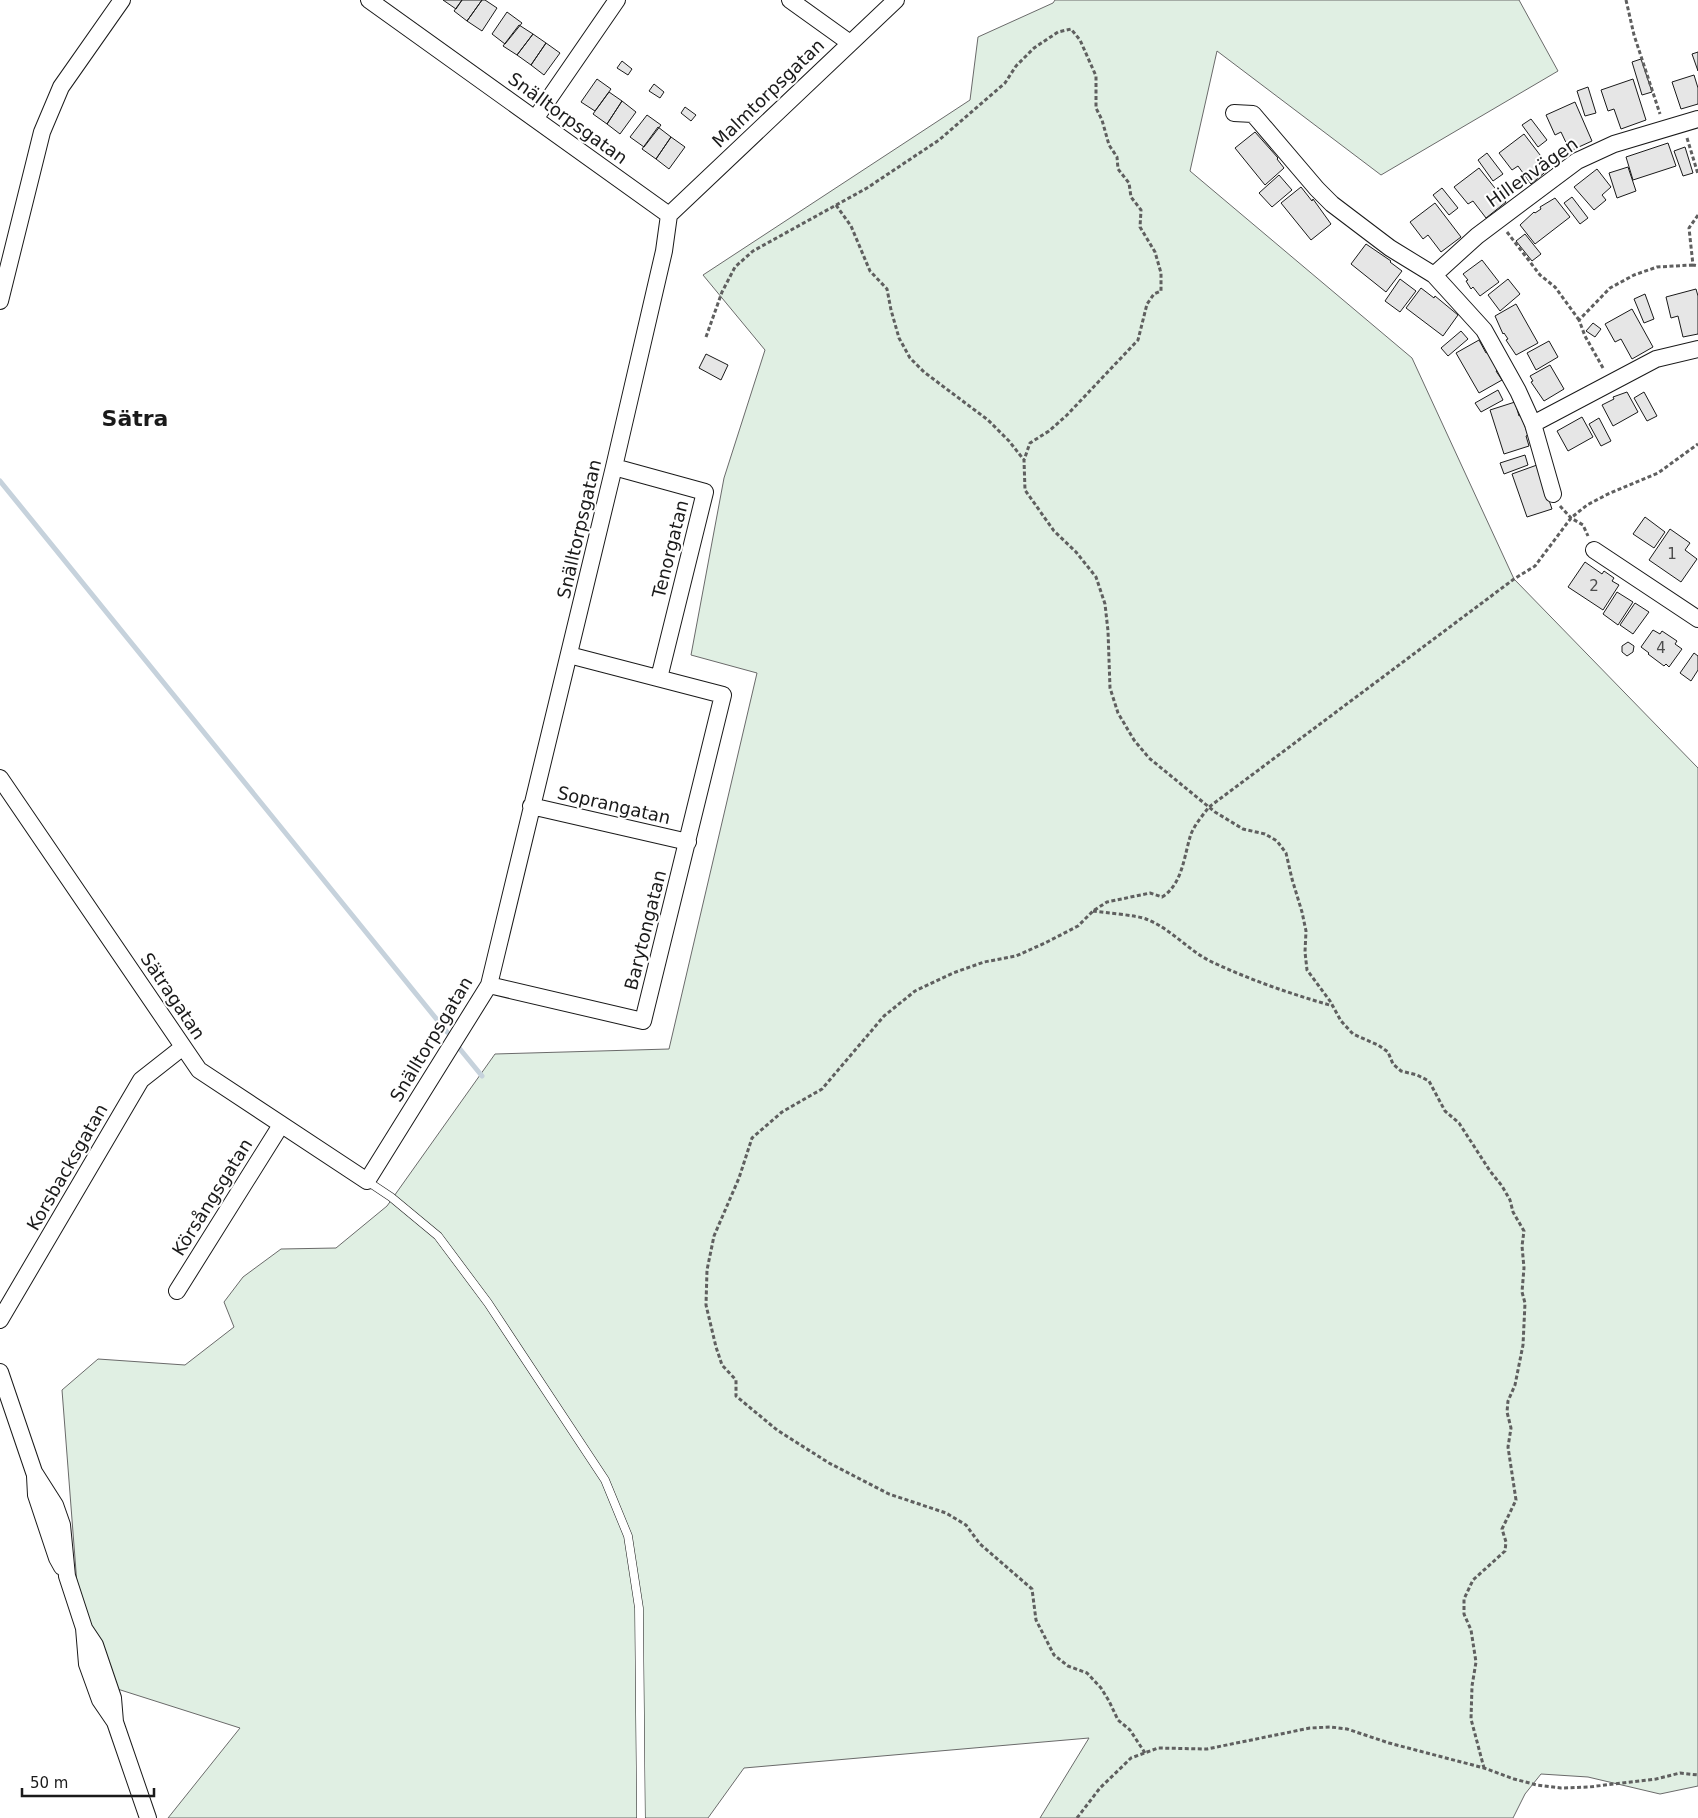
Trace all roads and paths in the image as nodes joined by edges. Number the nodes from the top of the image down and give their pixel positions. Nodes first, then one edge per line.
1 (122, 0) edge
2 (369, 0) edge
3 (618, 0) edge
4 (790, 0) edge
5 (896, 0) edge
6 (1626, 0) edge
7 (850, 43) junction
8 (1234, 113) dead end
9 (1698, 118) edge
10 (535, 119) junction
11 (1682, 123) junction
12 (1665, 128) junction
13 (1698, 174) edge
14 (836, 205) junction
15 (669, 215) junction
16 (1698, 215) edge
17 (1498, 221) junction
18 (1693, 265) junction
19 (1698, 266) edge
20 (1434, 275) junction
21 (0, 301) edge
22 (1579, 320) junction
23 (706, 337) dead end
24 (1698, 349) edge
25 (1612, 384) junction
26 (1533, 424) junction
27 (1698, 444) edge
28 (1024, 460) junction
29 (614, 467) junction
30 (1552, 494) joint
31 (1571, 518) junction
32 (1594, 550) joint
33 (1698, 619) edge
34 (569, 655) junction
35 (659, 678) junction
36 (0, 778) edge
37 (531, 806) junction
38 (1209, 807) junction
39 (688, 842) junction
40 (1093, 911) junction
41 (489, 985) junction
42 (1333, 1007) junction
43 (183, 1048) junction
44 (281, 1126) junction
45 (367, 1181) junction
46 (177, 1291) dead end
47 (0, 1320) edge
48 (0, 1372) edge
49 (1145, 1753) junction
50 (1484, 1768) junction
51 (1698, 1775) edge
52 (148, 1818) edge
53 (641, 1818) edge
54 (1077, 1818) edge

1 - 21 street
2 - 10 street, Snälltorpsgatan
3 - 10 street
4 - 7 street
5 - 7 street, Malmtorpsgatan
6 - 12 path
7 - 15 street, Malmtorpsgatan
8 - 20 street
9 - 11 street, Hillenvägen
10 - 15 street, Snälltorpsgatan
11 - 12 street, Hillenvägen
11 - 13 path
12 - 17 street, Hillenvägen
14 - 23 path
14 - 28 path
14 - 28 path
15 - 29 street, Snälltorpsgatan
16 - 18 path
17 - 20 street, Hillenvägen
17 - 22 path
18 - 19 path
18 - 22 path
20 - 26 street
22 - 25 path
24 - 25 street
25 - 26 street
26 - 30 street
27 - 31 path
28 - 38 path
29 - 34 street, Snälltorpsgatan
29 - 35 street, Tenorgatan
30 - 31 path
31 - 32 path
31 - 38 path
32 - 33 street
34 - 35 street
34 - 37 street, Snälltorpsgatan
35 - 39 street, Barytongatan
36 - 43 street, Sätragatan
37 - 39 street, Soprangatan
37 - 41 street, Snälltorpsgatan
38 - 40 path
38 - 42 path
39 - 41 street, Barytongatan
40 - 42 path
40 - 49 path
41 - 45 street, Snälltorpsgatan
42 - 50 path
43 - 44 street, Sätragatan
43 - 47 street, Korsbacksgatan
44 - 45 street, Sätragatan
44 - 46 street, Körsångsgatan
45 - 53 lane
48 - 52 street
49 - 50 path
49 - 54 path
50 - 51 path

